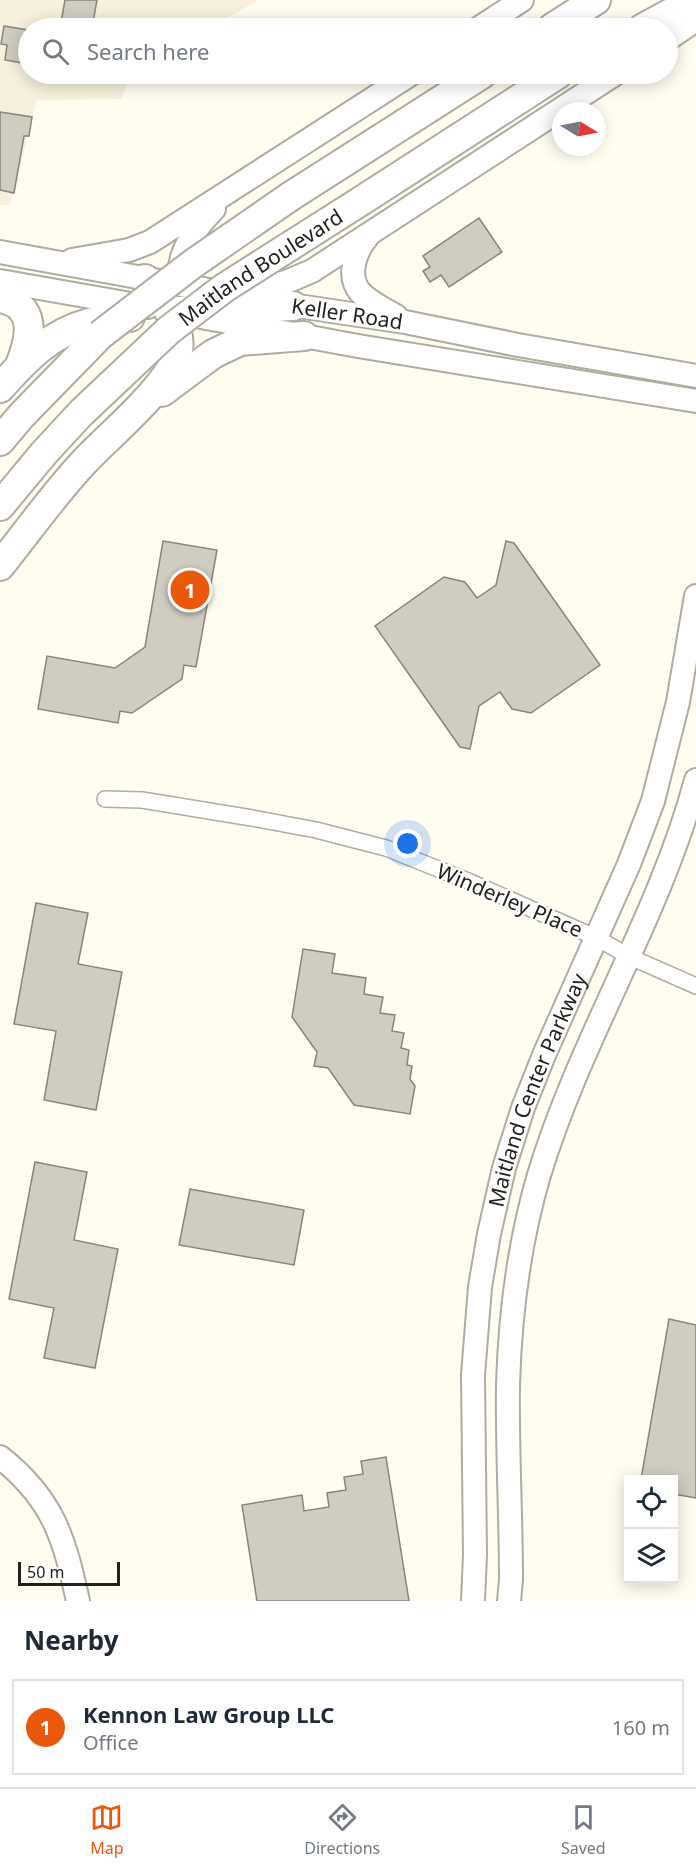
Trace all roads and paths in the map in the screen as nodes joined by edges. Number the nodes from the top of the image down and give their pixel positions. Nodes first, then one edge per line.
1 (522, 0) edge
2 (596, 0) edge
3 (667, 0) edge
4 (695, 0) edge
5 (494, 18) edge
6 (568, 18) edge
7 (640, 18) edge
8 (662, 18) edge
9 (696, 20) edge
10 (678, 32) edge
11 (396, 84) edge
12 (466, 84) edge
13 (543, 84) edge
14 (600, 84) edge
15 (250, 178) junction
16 (371, 232) junction
17 (0, 252) edge
18 (57, 262) junction
19 (0, 281) edge
20 (227, 294) junction
21 (0, 298) edge
22 (175, 302) junction
23 (293, 306) junction
24 (405, 322) junction
25 (304, 336) junction
26 (21, 365) junction
27 (696, 376) edge
28 (0, 388) edge
29 (696, 401) edge
30 (140, 406) junction
31 (0, 441) edge
32 (0, 506) edge
33 (0, 566) edge
34 (696, 596) edge
35 (689, 683) edge
36 (687, 701) edge
37 (696, 780) edge
38 (105, 799) dead end
39 (597, 938) junction
40 (628, 956) junction
41 (696, 986) edge
42 (504, 1172) junction
43 (538, 1180) junction
44 (0, 1456) edge
45 (78, 1601) edge
46 (472, 1601) edge
47 (509, 1601) edge

1 - 5 street
2 - 6 highway
3 - 7 highway
4 - 8 highway
9 - 10 street
11 - 15 street
12 - 31 highway, Maitland Boulevard, bridge
13 - 32 highway, Maitland Boulevard, bridge
14 - 16 street
15 - 18 street
15 - 22 street
16 - 20 street
16 - 24 street
17 - 18 street, Keller Road
18 - 22 street, Keller Road
19 - 22 street, Keller Road
20 - 22 street, Keller Road
20 - 23 street, Keller Road
21 - 26 highway
22 - 23 highway
22 - 25 street, Keller Road
22 - 26 highway
22 - 30 highway
23 - 24 street, Keller Road
24 - 27 street, Keller Road
25 - 29 street, Keller Road
25 - 30 highway
26 - 28 highway
30 - 33 highway
34 - 35 street, Maitland Center Parkway
35 - 36 street, Maitland Center Parkway
36 - 39 street, Maitland Center Parkway
37 - 40 street, Maitland Center Parkway
38 - 39 street, Winderley Place
39 - 40 street, Winderley Place
39 - 42 street, Maitland Center Parkway
40 - 41 street, Winderley Place
40 - 43 street, Maitland Center Parkway
42 - 43 street
42 - 46 street, Maitland Center Parkway
43 - 47 street, Maitland Center Parkway
44 - 45 street

